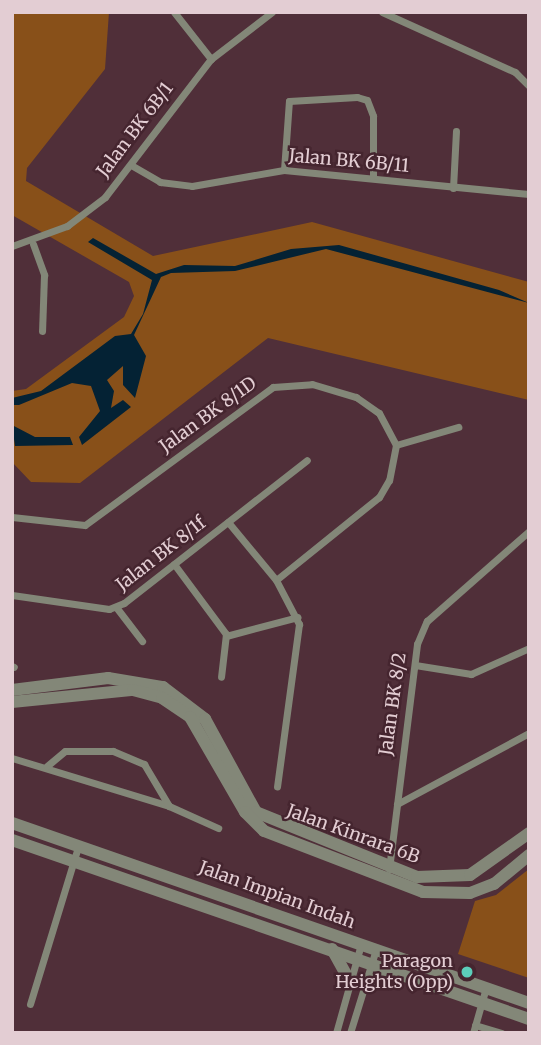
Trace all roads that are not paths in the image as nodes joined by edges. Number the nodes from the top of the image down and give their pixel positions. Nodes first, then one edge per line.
1 (174, 12) edge
2 (272, 12) edge
3 (382, 12) edge
4 (211, 59) junction
5 (529, 86) edge
6 (456, 131) dead end
7 (131, 165) junction
8 (284, 170) junction
9 (373, 176) junction
10 (453, 188) junction
11 (529, 194) edge
12 (33, 244) junction
13 (12, 246) edge
14 (42, 331) dead end
15 (458, 428) dead end
16 (396, 445) junction
17 (307, 460) dead end
18 (12, 517) edge
19 (228, 522) junction
20 (529, 531) edge
21 (174, 564) junction
22 (276, 580) junction
23 (12, 595) edge
24 (116, 607) junction
25 (298, 617) junction
26 (226, 636) junction
27 (142, 641) dead end
28 (529, 648) edge
29 (415, 665) junction
30 (221, 677) dead end
31 (12, 690) edge
32 (12, 702) edge
33 (529, 733) edge
34 (12, 758) edge
35 (47, 766) junction
36 (278, 787) dead end
37 (397, 804) junction
38 (169, 806) junction
39 (12, 822) edge
40 (218, 828) dead end
41 (529, 833) edge
42 (12, 840) edge
43 (79, 843) junction
44 (529, 855) edge
45 (75, 859) junction
46 (382, 872) junction
47 (361, 944) junction
48 (331, 948) junction
49 (376, 950) junction
50 (357, 957) junction
51 (372, 963) junction
52 (392, 972) junction
53 (350, 982) junction
54 (365, 984) junction
55 (485, 991) junction
56 (529, 1003) edge
57 (30, 1004) dead end
58 (481, 1005) junction
59 (529, 1019) edge
60 (474, 1029) edge
61 (336, 1033) edge
62 (350, 1033) edge
63 (502, 1033) edge

1 - 4 street
2 - 4 street, Jalan BK 6B/1
3 - 5 street
4 - 7 street, Jalan BK 6B/1
6 - 10 street
7 - 8 street, Jalan BK 6B/11
7 - 12 street, Jalan BK 6B/1
8 - 9 street, Jalan BK 6B/11
8 - 9 street
9 - 10 street, Jalan BK 6B/11
10 - 11 street, Jalan BK 6B/11
12 - 13 street, Jalan BK 6B/1
12 - 14 street
15 - 16 street
16 - 18 street, Jalan BK 8/1D
16 - 22 street
17 - 19 street, Jalan BK 8/1f
19 - 21 street, Jalan BK 8/1f
19 - 22 street
20 - 29 street, Jalan BK 8/2
21 - 24 street, Jalan BK 8/1f
21 - 26 street
22 - 25 street
23 - 24 street, Jalan BK 8/1f
24 - 27 street
25 - 26 street
25 - 36 street
26 - 30 street
28 - 29 street
29 - 37 street, Jalan BK 8/2
31 - 46 street, Jalan Kinrara 6B
32 - 46 street, Jalan Kinrara 6B
33 - 37 street
34 - 35 street
35 - 38 street
35 - 38 street
37 - 46 street, Jalan BK 8/2
38 - 40 street
39 - 43 street, Jalan Impian Indah
41 - 46 street, Jalan Kinrara 6B
42 - 45 street, Jalan Impian Indah
43 - 45 street
43 - 47 street, Jalan Impian Indah
44 - 46 street, Jalan Kinrara 6B
45 - 48 street, Jalan Impian Indah
45 - 57 street
47 - 49 street, Jalan Impian Indah
47 - 50 street
48 - 50 street, Jalan Impian Indah
48 - 53 street
49 - 51 street
49 - 55 street, Jalan Impian Indah
50 - 51 street, Jalan Impian Indah
50 - 53 street
51 - 52 street, Jalan Impian Indah
51 - 54 street
52 - 54 street
52 - 58 street, Jalan Impian Indah
53 - 61 street
54 - 62 street
55 - 56 street, Jalan Impian Indah
55 - 58 street
58 - 59 street, Jalan Impian Indah
58 - 60 street
60 - 63 street

